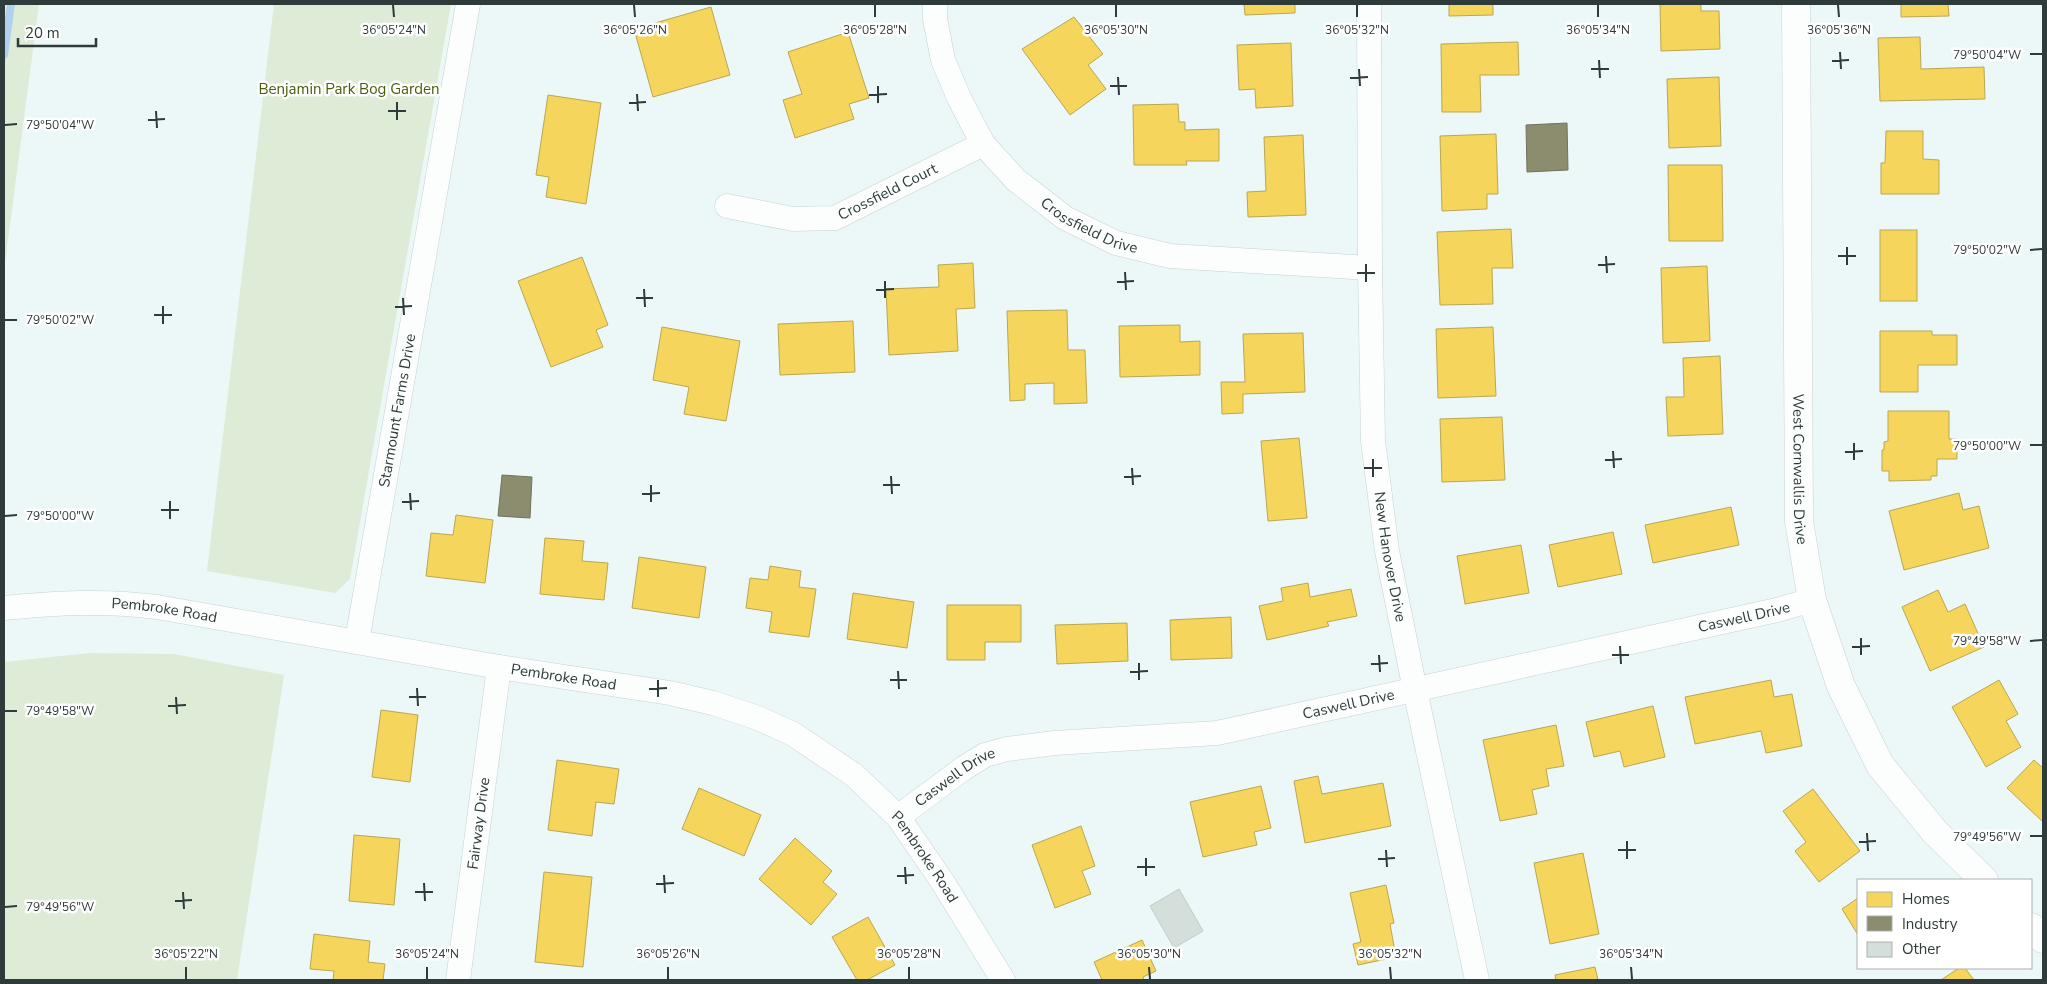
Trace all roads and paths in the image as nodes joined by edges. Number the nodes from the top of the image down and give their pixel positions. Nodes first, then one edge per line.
1 (468, 4) edge
2 (935, 4) edge
3 (1369, 4) edge
4 (1796, 4) edge
5 (982, 144) junction
6 (727, 206) dead end
7 (1370, 268) junction
8 (1812, 600) junction
9 (4, 608) edge
10 (357, 641) junction
11 (499, 667) junction
12 (1415, 690) junction
13 (898, 817) junction
14 (1983, 879) edge
15 (2032, 928) edge
16 (2043, 939) edge
17 (458, 980) edge
18 (1003, 980) edge
19 (1478, 980) edge

1 - 10 street, Starmount Farms Drive
2 - 5 street, Crossfield Drive
3 - 7 street, New Hanover Drive
4 - 8 street, West Cornwallis Drive
5 - 6 street, Crossfield Court
5 - 7 street, Crossfield Drive
7 - 12 street, New Hanover Drive
8 - 12 street, Caswell Drive
8 - 14 street, West Cornwallis Drive
9 - 10 street, Pembroke Road
10 - 11 street, Pembroke Road
11 - 13 street, Pembroke Road
11 - 17 street, Fairway Drive
12 - 13 street, Caswell Drive
12 - 19 street, New Hanover Drive
13 - 18 street, Pembroke Road
15 - 16 street

